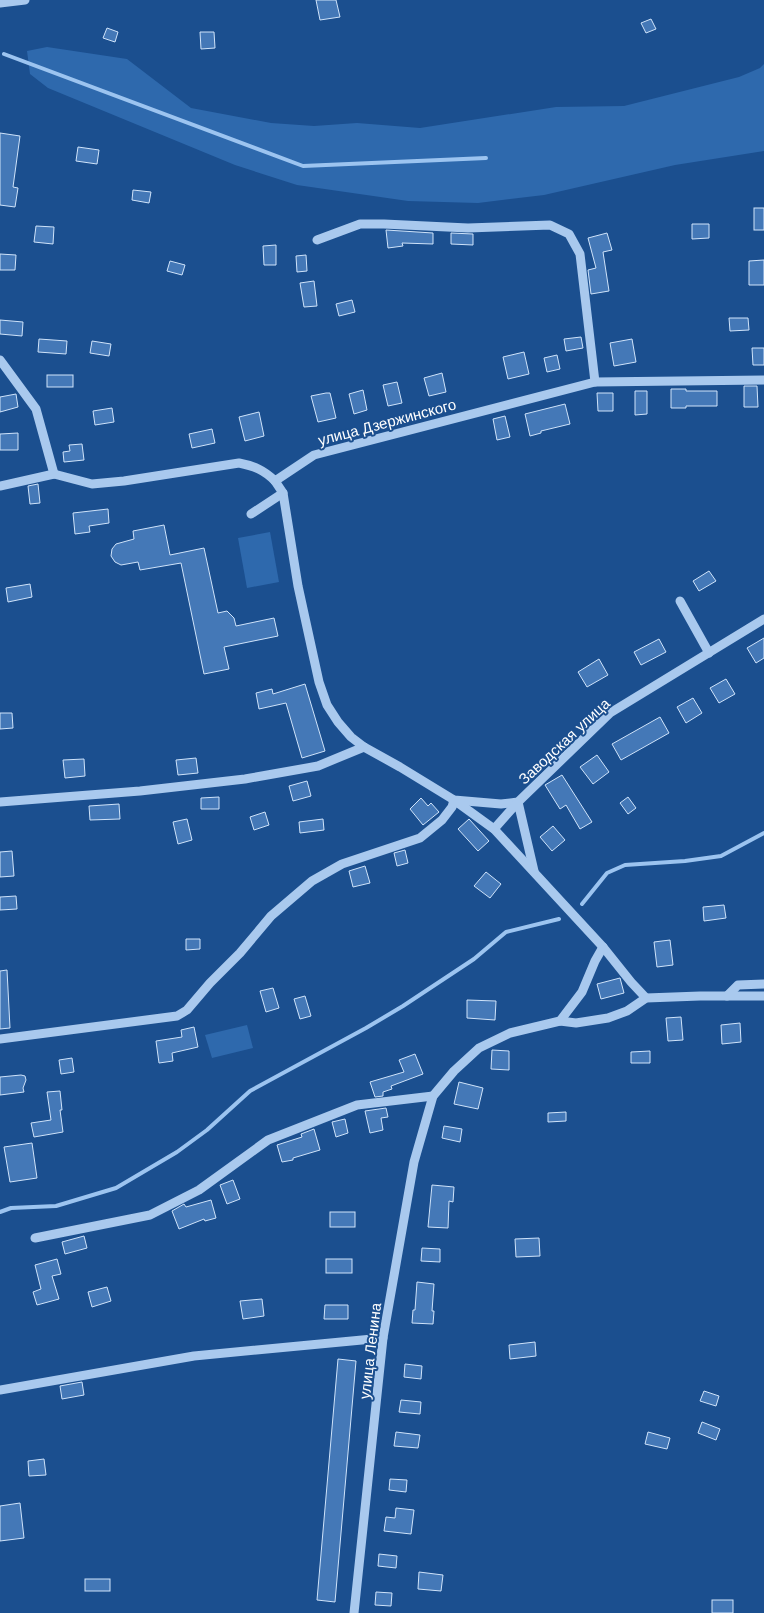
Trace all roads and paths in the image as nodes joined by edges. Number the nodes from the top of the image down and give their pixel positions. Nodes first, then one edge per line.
1 (25, 0) edge
2 (0, 4) edge
3 (316, 240) dead end
4 (0, 360) edge
5 (764, 380) edge
6 (595, 382) junction
7 (54, 474) junction
8 (275, 481) junction
9 (0, 486) edge
10 (283, 493) junction
11 (250, 514) dead end
12 (680, 601) dead end
13 (764, 619) edge
14 (709, 653) junction
15 (364, 747) junction
16 (454, 800) junction
17 (0, 802) edge
18 (518, 802) junction
19 (494, 829) junction
20 (534, 872) junction
21 (603, 947) junction
22 (764, 984) edge
23 (727, 996) junction
24 (764, 996) edge
25 (646, 998) junction
26 (560, 1021) junction
27 (0, 1039) edge
28 (432, 1096) junction
29 (35, 1238) dead end
30 (383, 1338) junction
31 (0, 1390) edge
32 (354, 1613) edge

1 - 2 street
3 - 6 street
4 - 7 street
5 - 6 street, улица Дзержинского
6 - 8 street, улица Дзержинского
7 - 8 street
7 - 9 street
8 - 10 street, Заводская улица
10 - 11 street
10 - 15 street, Заводская улица
12 - 14 street
13 - 14 street, Заводская улица
14 - 18 street, Заводская улица
15 - 16 street, Заводская улица
15 - 17 street
16 - 18 street, Заводская улица
16 - 19 street
16 - 27 street
18 - 19 street
18 - 20 street
19 - 20 street
20 - 21 street
21 - 25 street
21 - 26 street
22 - 23 street
23 - 24 street
23 - 25 street
25 - 26 street
26 - 28 street
28 - 29 street
28 - 30 street, улица Ленина
30 - 31 street
30 - 32 street, улица Ленина

